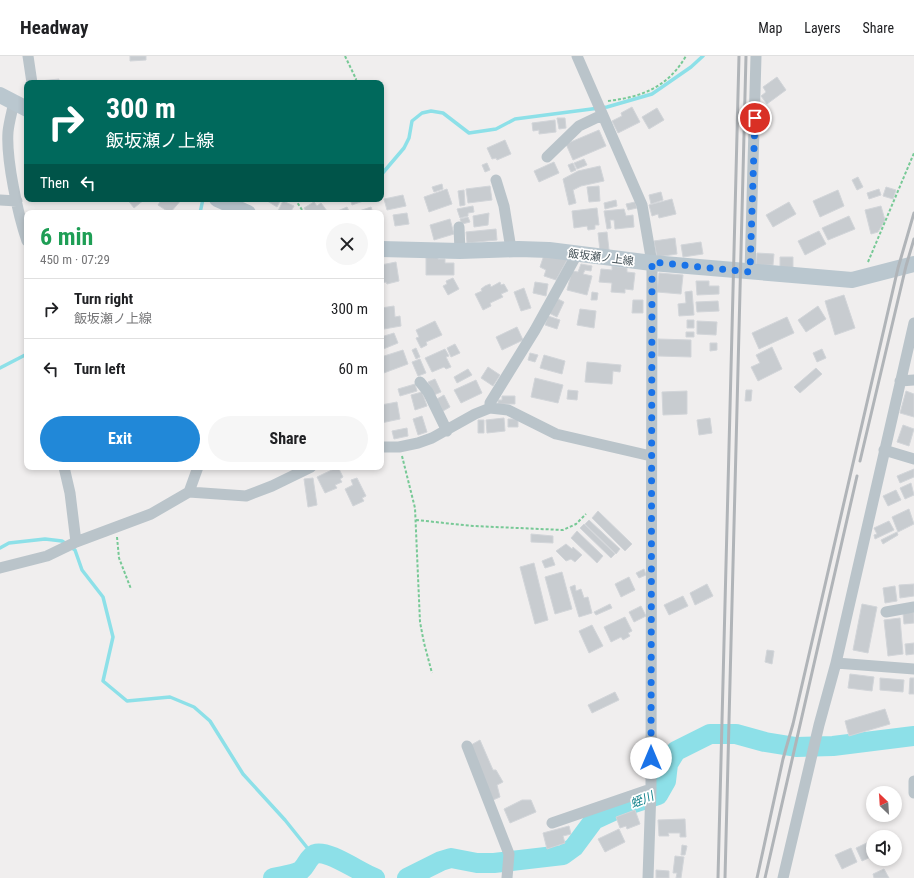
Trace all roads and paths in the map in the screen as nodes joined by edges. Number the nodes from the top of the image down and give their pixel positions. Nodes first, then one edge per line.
1 (28, 56) edge
2 (345, 56) edge
3 (577, 56) edge
4 (686, 56) edge
5 (756, 56) edge
6 (32, 80) edge
7 (356, 80) edge
8 (14, 102) edge
9 (600, 110) junction
10 (914, 152) edge
11 (547, 157) dead end
12 (496, 180) dead end
13 (0, 200) edge
14 (17, 201) junction
15 (224, 202) edge
16 (241, 210) edge
17 (459, 227) dead end
18 (24, 229) edge
19 (384, 249) edge
20 (511, 249) junction
21 (460, 252) junction
22 (577, 254) junction
23 (652, 262) junction
24 (914, 264) edge
25 (750, 272) junction
26 (864, 278) junction
27 (914, 323) edge
28 (914, 380) edge
29 (900, 381) junction
30 (420, 382) dead end
31 (490, 408) junction
32 (447, 431) junction
33 (384, 447) edge
34 (399, 447) junction
35 (884, 450) junction
36 (651, 456) junction
37 (914, 459) edge
38 (65, 470) edge
39 (197, 470) edge
40 (304, 470) edge
41 (189, 492) junction
42 (586, 514) dead end
43 (416, 520) junction
44 (117, 527) junction
45 (70, 545) junction
46 (0, 568) edge
47 (131, 589) dead end
48 (914, 607) edge
49 (886, 612) dead end
50 (836, 663) junction
51 (914, 669) edge
52 (432, 673) dead end
53 (467, 746) dead end
54 (914, 781) edge
55 (651, 791) junction
56 (914, 793) edge
57 (552, 823) dead end
58 (509, 873) edge
59 (648, 878) edge
60 (783, 878) edge

1 - 6 street
2 - 7 path
3 - 9 street
4 - 9 path
5 - 25 street
8 - 14 street
9 - 11 street
9 - 23 street
10 - 26 path
12 - 20 street
13 - 14 street
14 - 18 street
15 - 16 main road
17 - 21 street
19 - 21 main road, 飯坂瀬ノ上線
20 - 21 main road, 飯坂瀬ノ上線
20 - 22 main road, 飯坂瀬ノ上線
22 - 23 main road, 飯坂瀬ノ上線
22 - 31 street
23 - 25 main road, 飯坂瀬ノ上線
23 - 36 street
24 - 26 main road, 飯坂瀬ノ上線
25 - 26 main road, 飯坂瀬ノ上線
27 - 29 street
28 - 29 street
29 - 35 street
30 - 32 street
31 - 32 street
31 - 36 street
32 - 34 street
33 - 34 street
34 - 43 path
35 - 37 street
35 - 50 street
36 - 55 street
38 - 45 street
39 - 41 street
40 - 41 street
41 - 44 street
42 - 43 path
43 - 52 path
44 - 45 street
44 - 47 path
45 - 46 street
48 - 49 street
50 - 51 street
50 - 60 street
53 - 58 street
54 - 56 street
55 - 57 street
55 - 59 street

